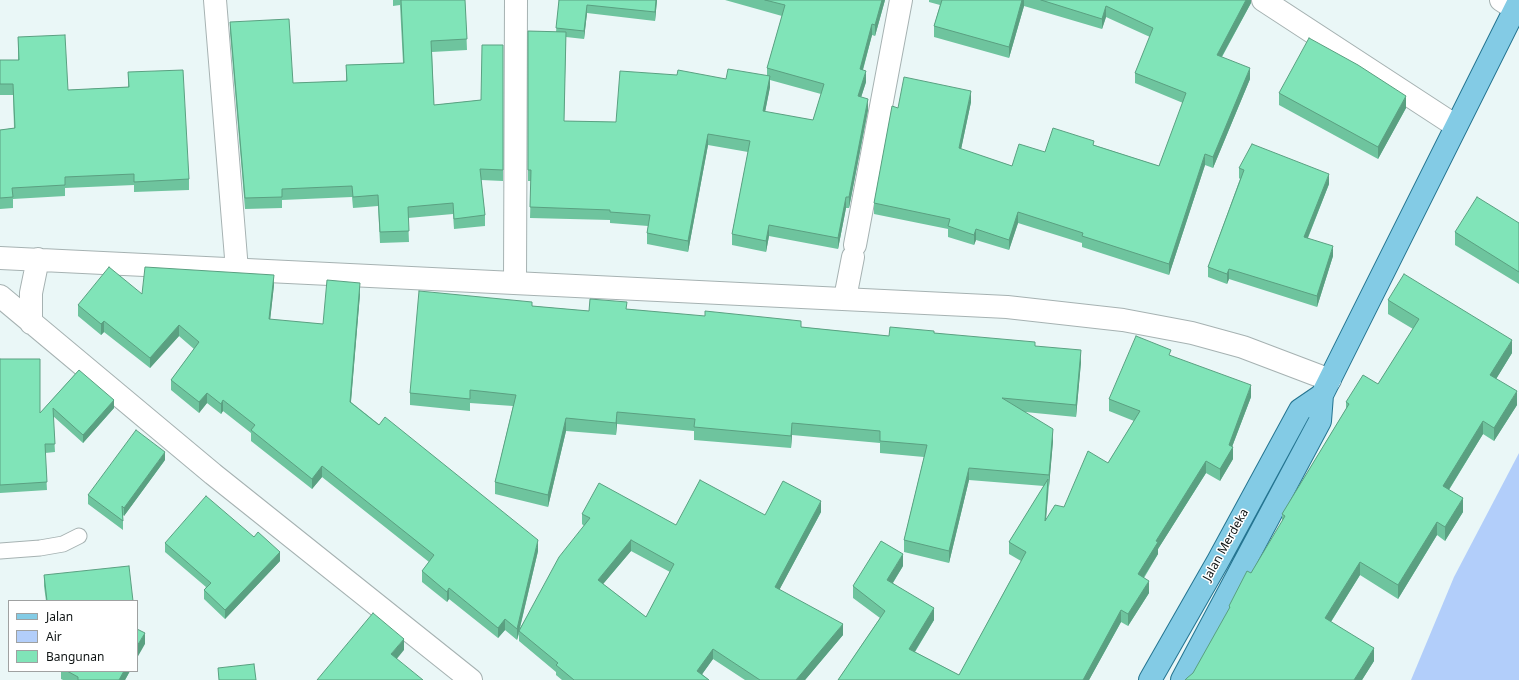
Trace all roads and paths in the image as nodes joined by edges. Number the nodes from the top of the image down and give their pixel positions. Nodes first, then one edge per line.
1 (215, 0) edge
2 (516, 0) edge
3 (901, 0) edge
4 (1264, 0) edge
5 (1512, 3) edge
6 (1456, 126) junction
7 (0, 258) edge
8 (38, 259) junction
9 (237, 270) junction
10 (514, 282) junction
11 (0, 296) edge
12 (845, 298) junction
13 (31, 324) junction
14 (1326, 388) junction
15 (79, 536) dead end
16 (0, 551) edge
17 (1218, 561) junction
18 (1239, 574) junction
19 (471, 680) edge
20 (1150, 680) edge
21 (1182, 680) edge

1 - 9 street
2 - 10 street
3 - 12 street
4 - 6 street
5 - 6 main road
6 - 14 main road
7 - 8 street
8 - 9 street
8 - 13 street
9 - 10 street
10 - 12 street
11 - 13 street
12 - 14 street
13 - 19 street
14 - 17 main road, Jalan Merdeka
14 - 18 main road, Jalan Merdeka
15 - 16 lane
17 - 18 main road
17 - 20 main road, Jalan Merdeka
18 - 21 main road, Jalan Merdeka

